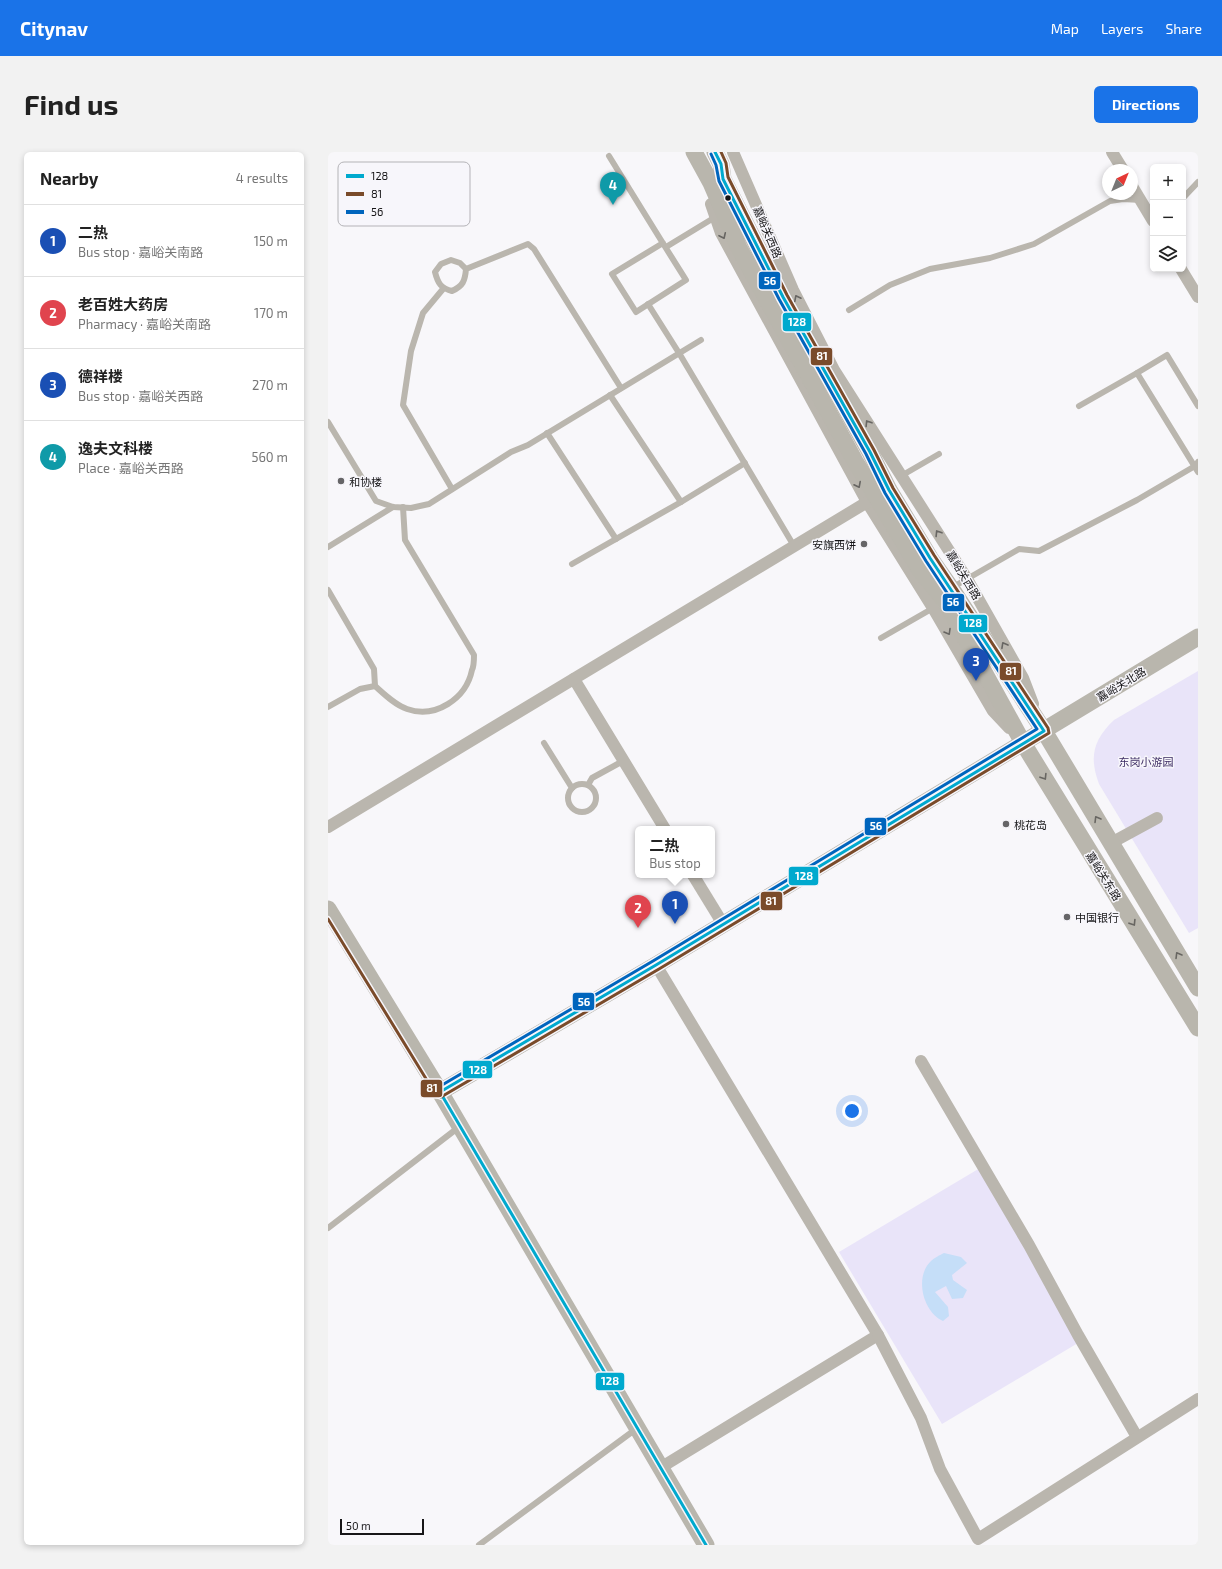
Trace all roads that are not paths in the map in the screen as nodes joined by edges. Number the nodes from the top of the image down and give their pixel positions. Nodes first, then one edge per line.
1 (688, 152) edge
2 (694, 152) edge
3 (734, 152) edge
4 (1112, 152) edge
5 (609, 156) dead end
6 (718, 158) edge
7 (1119, 164) edge
8 (704, 172) junction
9 (1198, 182) edge
10 (1138, 195) edge
11 (1186, 195) edge
12 (1141, 200) junction
13 (721, 215) junction
14 (1150, 215) edge
15 (664, 245) junction
16 (466, 269) junction
17 (1183, 272) edge
18 (443, 289) junction
19 (1198, 297) edge
20 (648, 304) junction
21 (849, 310) dead end
22 (701, 340) dead end
23 (679, 353) junction
24 (1137, 373) junction
25 (621, 388) junction
26 (610, 395) junction
27 (1079, 406) dead end
28 (1198, 406) edge
29 (328, 422) edge
30 (547, 433) junction
31 (939, 454) dead end
32 (745, 463) junction
33 (1197, 467) edge
34 (901, 476) junction
35 (452, 490) junction
36 (877, 496) junction
37 (681, 502) junction
38 (393, 507) junction
39 (403, 508) junction
40 (616, 539) junction
41 (794, 546) junction
42 (328, 547) edge
43 (572, 564) dead end
44 (967, 579) junction
45 (328, 590) edge
46 (943, 599) junction
47 (1198, 637) edge
48 (881, 638) dead end
49 (574, 679) junction
50 (375, 686) junction
51 (328, 707) edge
52 (1044, 731) junction
53 (544, 743) dead end
54 (1023, 744) junction
55 (624, 761) junction
56 (588, 785) junction
57 (572, 788) junction
58 (1157, 818) dead end
59 (663, 826) edge
60 (328, 827) edge
61 (1111, 843) junction
62 (695, 878) edge
63 (328, 909) edge
64 (723, 924) junction
65 (656, 965) junction
66 (1198, 988) edge
67 (1198, 1028) edge
68 (921, 1061) dead end
69 (440, 1092) junction
70 (460, 1126) junction
71 (328, 1228) edge
72 (878, 1335) junction
73 (1198, 1399) edge
74 (637, 1428) junction
75 (1137, 1437) junction
76 (660, 1468) junction
77 (980, 1542) edge
78 (479, 1545) edge
79 (706, 1545) edge

1 - 8 street, 嘉峪关西路
2 - 8 main road, 嘉峪关西路
3 - 6 street
34 -> 3 street, 嘉峪关西路
4 - 7 street
5 - 15 lane
6 - 8 street
6 - 36 main road, 嘉峪关西路
8 - 13 main road, 嘉峪关西路
9 - 11 lane
10 - 12 street
12 - 14 street
12 - 21 lane
13 - 15 lane
13 -> 36 main road, 嘉峪关西路
15 - 20 lane
15 - 20 lane
16 - 18 lane
16 - 18 lane
16 - 25 lane
17 - 19 street
18 - 35 lane
20 - 23 lane
22 - 23 lane
23 - 25 lane
23 - 32 lane
24 - 27 lane
24 - 28 lane
24 - 33 lane
25 - 26 lane
26 - 30 lane
26 - 37 lane
29 - 38 lane
30 - 35 lane
30 - 40 lane
31 - 34 lane
32 - 37 lane
32 - 41 lane
33 - 44 lane
44 -> 34 street, 嘉峪关西路
35 - 39 lane
36 - 41 street
36 - 46 main road, 嘉峪关西路
37 - 40 lane
38 - 39 lane
38 - 42 lane
39 - 50 lane
40 - 43 lane
41 - 49 street
44 - 46 lane
52 -> 44 street, 嘉峪关西路
45 - 50 lane
46 - 48 lane
46 - 52 main road, 嘉峪关西路
46 -> 54 main road, 嘉峪关西路
47 - 52 main road, 嘉峪关北路
49 - 55 street
49 - 60 street
50 - 51 lane
52 - 54 main road, 嘉峪关北路
61 -> 52 main road, 嘉峪关东路
53 - 57 lane
54 - 64 main road, 嘉峪关北路
54 -> 67 main road, 嘉峪关东路
55 - 56 lane
55 - 59 street
56 - 57 lane
56 - 57 lane
58 - 61 street
66 -> 61 main road, 嘉峪关东路
62 - 64 street
63 - 69 main road
64 - 65 main road, 嘉峪关北路
65 - 69 main road, 嘉峪关北路
65 - 72 street
68 - 75 street
69 - 70 main road
70 - 71 lane
70 - 74 main road
72 - 76 street
72 - 77 street
73 - 75 street
74 - 76 main road
74 - 78 lane
75 - 77 street
76 - 79 main road

